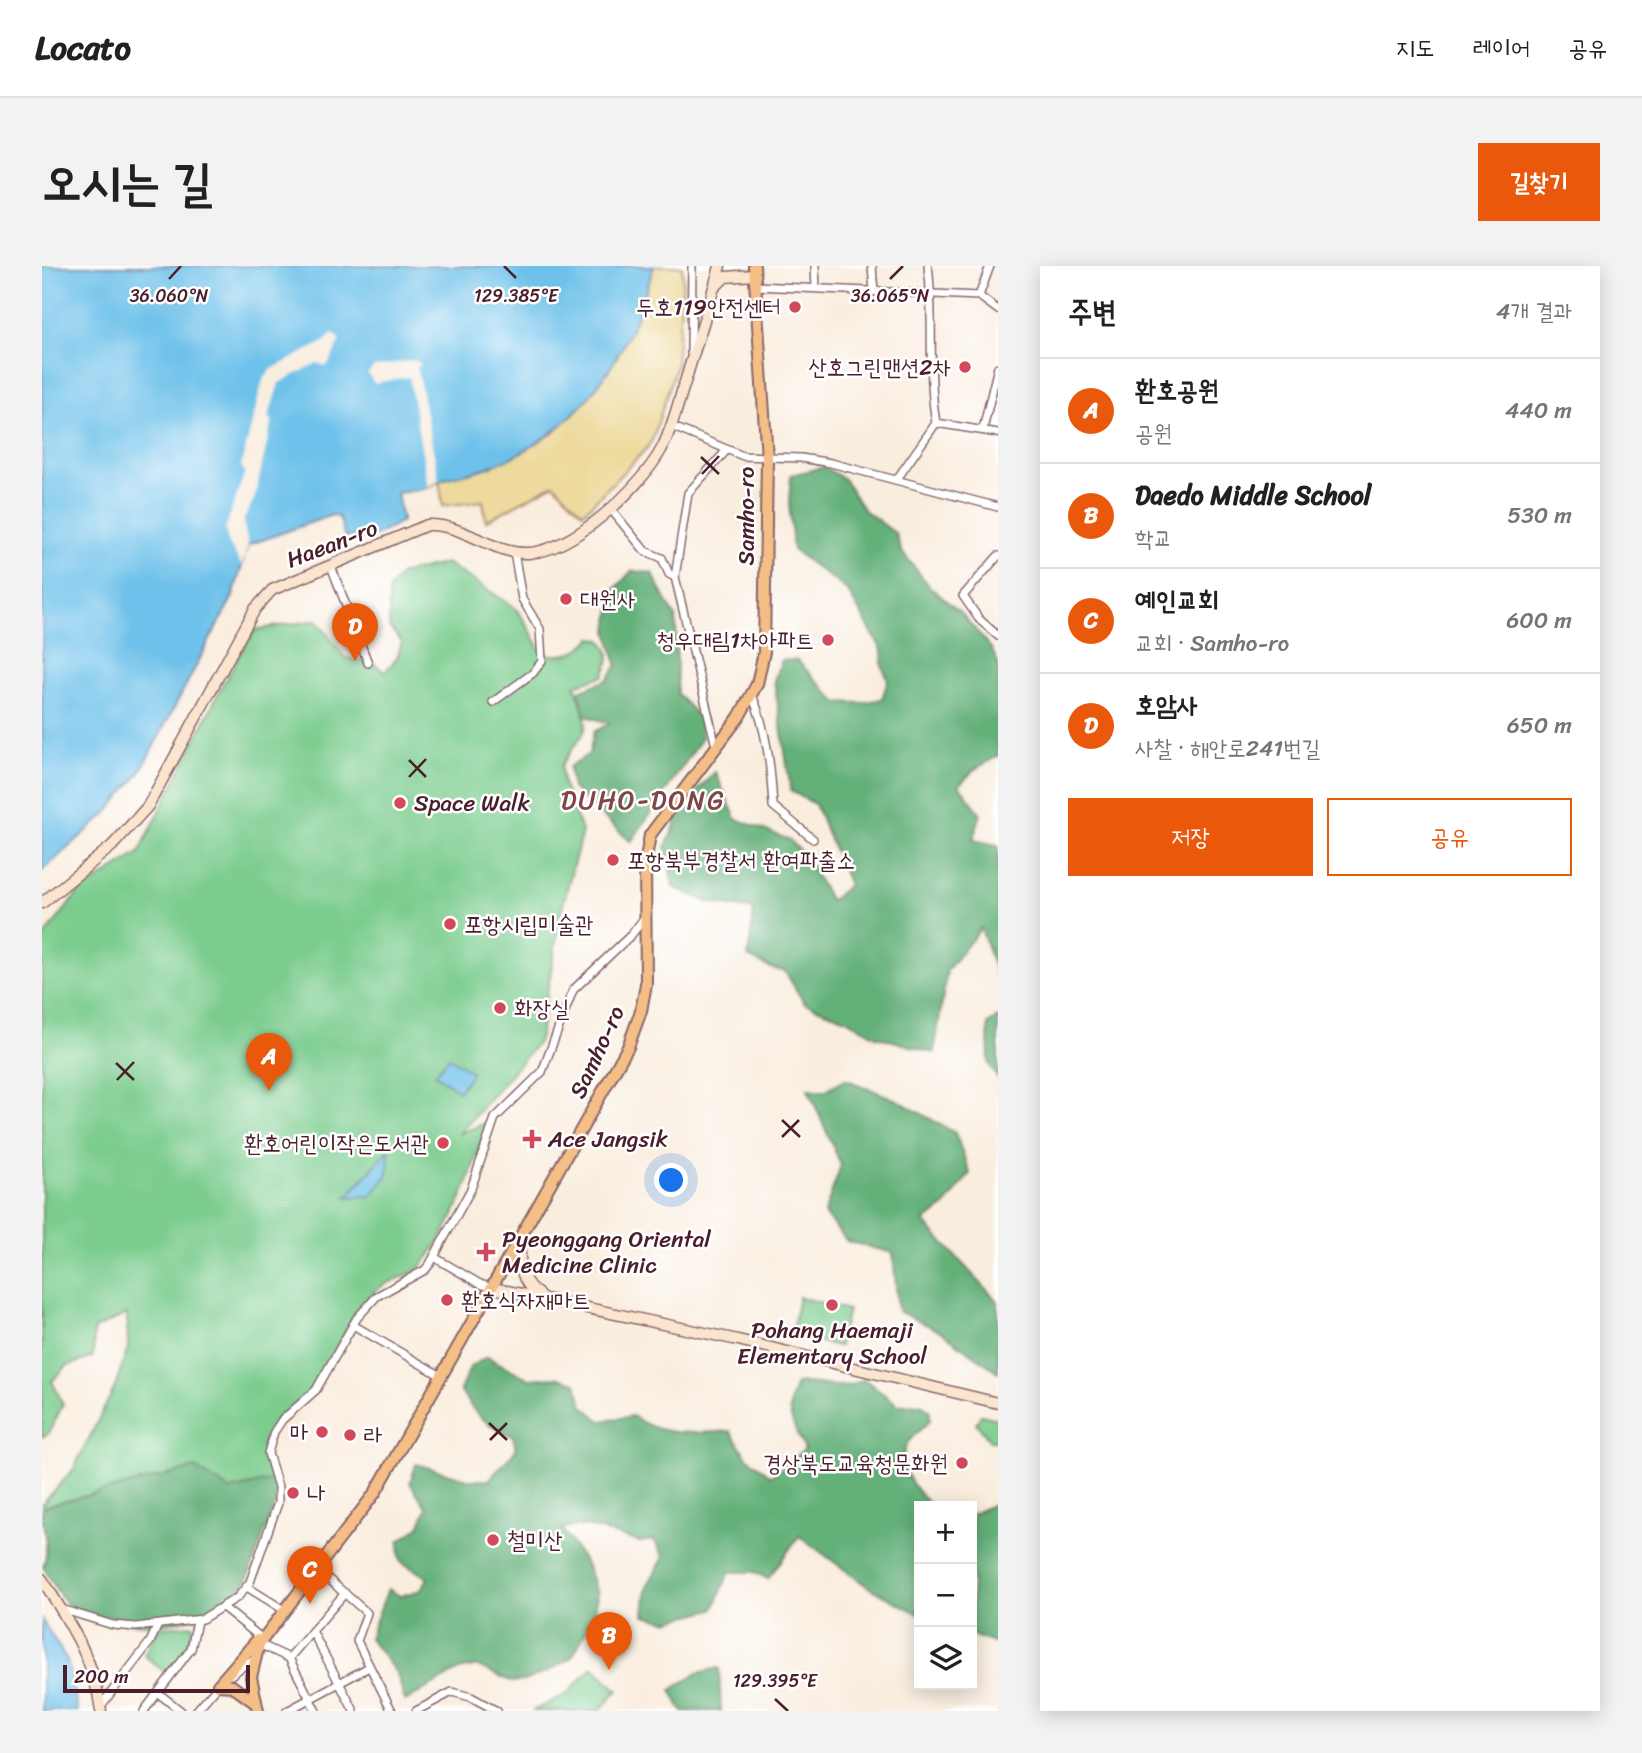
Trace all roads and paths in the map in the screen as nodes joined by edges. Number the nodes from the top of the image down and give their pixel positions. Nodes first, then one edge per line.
1 (692, 266) edge
2 (720, 266) edge
3 (815, 266) edge
4 (872, 266) edge
5 (928, 266) edge
6 (990, 266) edge
7 (755, 276) edge
8 (816, 288) junction
9 (714, 289) junction
10 (874, 292) junction
11 (931, 294) junction
12 (979, 296) junction
13 (998, 310) edge
14 (691, 362) junction
15 (998, 367) edge
16 (936, 423) junction
17 (671, 426) junction
18 (983, 429) junction
19 (998, 433) edge
20 (726, 451) junction
21 (767, 458) junction
22 (897, 479) junction
23 (998, 507) edge
24 (610, 508) junction
25 (514, 552) junction
26 (998, 556) edge
27 (331, 566) junction
28 (675, 577) junction
29 (998, 636) edge
30 (369, 663) dead end
31 (752, 695) junction
32 (493, 702) dead end
33 (716, 746) junction
34 (813, 839) dead end
35 (42, 903) edge
36 (646, 914) junction
37 (622, 944) junction
38 (648, 958) junction
39 (520, 1242) junction
40 (434, 1257) junction
41 (493, 1288) junction
42 (542, 1296) junction
43 (353, 1325) junction
44 (443, 1377) junction
45 (998, 1403) edge
46 (317, 1569) junction
47 (42, 1579) edge
48 (247, 1587) junction
49 (345, 1593) junction
50 (60, 1608) junction
51 (224, 1608) junction
52 (284, 1610) junction
53 (197, 1621) junction
54 (158, 1625) junction
55 (312, 1631) junction
56 (260, 1641) junction
57 (289, 1658) junction
58 (253, 1659) junction
59 (369, 1667) junction
60 (339, 1682) junction
61 (218, 1685) junction
62 (158, 1693) junction
63 (310, 1699) junction
64 (256, 1706) edge
65 (101, 1709) edge
66 (144, 1711) edge
67 (181, 1711) edge
68 (196, 1711) edge
69 (287, 1711) edge
70 (316, 1711) edge
71 (354, 1711) edge
72 (392, 1711) edge
73 (416, 1711) edge
74 (497, 1711) edge

1 - 14 street, Haean-ro
2 - 9 street, Haean-ro
3 - 8 street
4 - 10 street
5 - 11 street
6 - 12 street
7 - 8 street
7 - 9 street
7 - 21 main road, Samho-ro
8 - 10 street
9 - 14 street, Haean-ro
10 - 11 street
11 - 12 street
11 - 16 street
12 - 13 street
14 - 17 street, Haean-ro
15 - 18 street
16 - 18 street
16 - 22 street
17 - 20 street
17 - 24 street, Haean-ro
18 - 19 street
20 - 21 street
20 - 28 street
21 - 22 street
21 - 31 main road, Samho-ro
22 - 23 street
24 - 25 street, Haean-ro
24 - 28 street
25 - 27 street, Haean-ro
25 - 32 street
26 - 29 street
27 - 30 street
27 - 35 street, Haean-ro
28 - 33 street
31 - 33 main road, Samho-ro
31 - 34 street
33 - 36 main road, Samho-ro
36 - 37 street
36 - 38 main road, Samho-ro
37 - 38 street
37 - 40 street
38 - 39 main road, Samho-ro
39 - 41 main road, Samho-ro
39 - 42 street
40 - 41 street
40 - 43 street
41 - 42 street
41 - 44 main road, Samho-ro
42 - 45 street
43 - 44 street
43 - 48 street
44 - 46 main road, Samho-ro
46 - 49 street
46 - 52 main road, Samho-ro
47 - 50 street
48 - 51 street
48 - 52 street
49 - 55 street
49 - 59 street
50 - 54 street
50 - 65 street
51 - 53 street
51 - 56 street
52 - 56 main road, Samho-ro
53 - 54 street
53 - 62 street
54 - 65 street
55 - 57 street
55 - 60 street
56 - 57 street
56 - 58 main road
56 - 61 main road, Samho-ro
57 - 63 street
58 - 61 street
58 - 64 main road
59 - 60 street
59 - 72 street
60 - 63 street
60 - 71 street
61 - 64 main road
61 - 68 street
62 - 66 street
62 - 67 street
63 - 69 street
63 - 70 street
73 - 74 street

